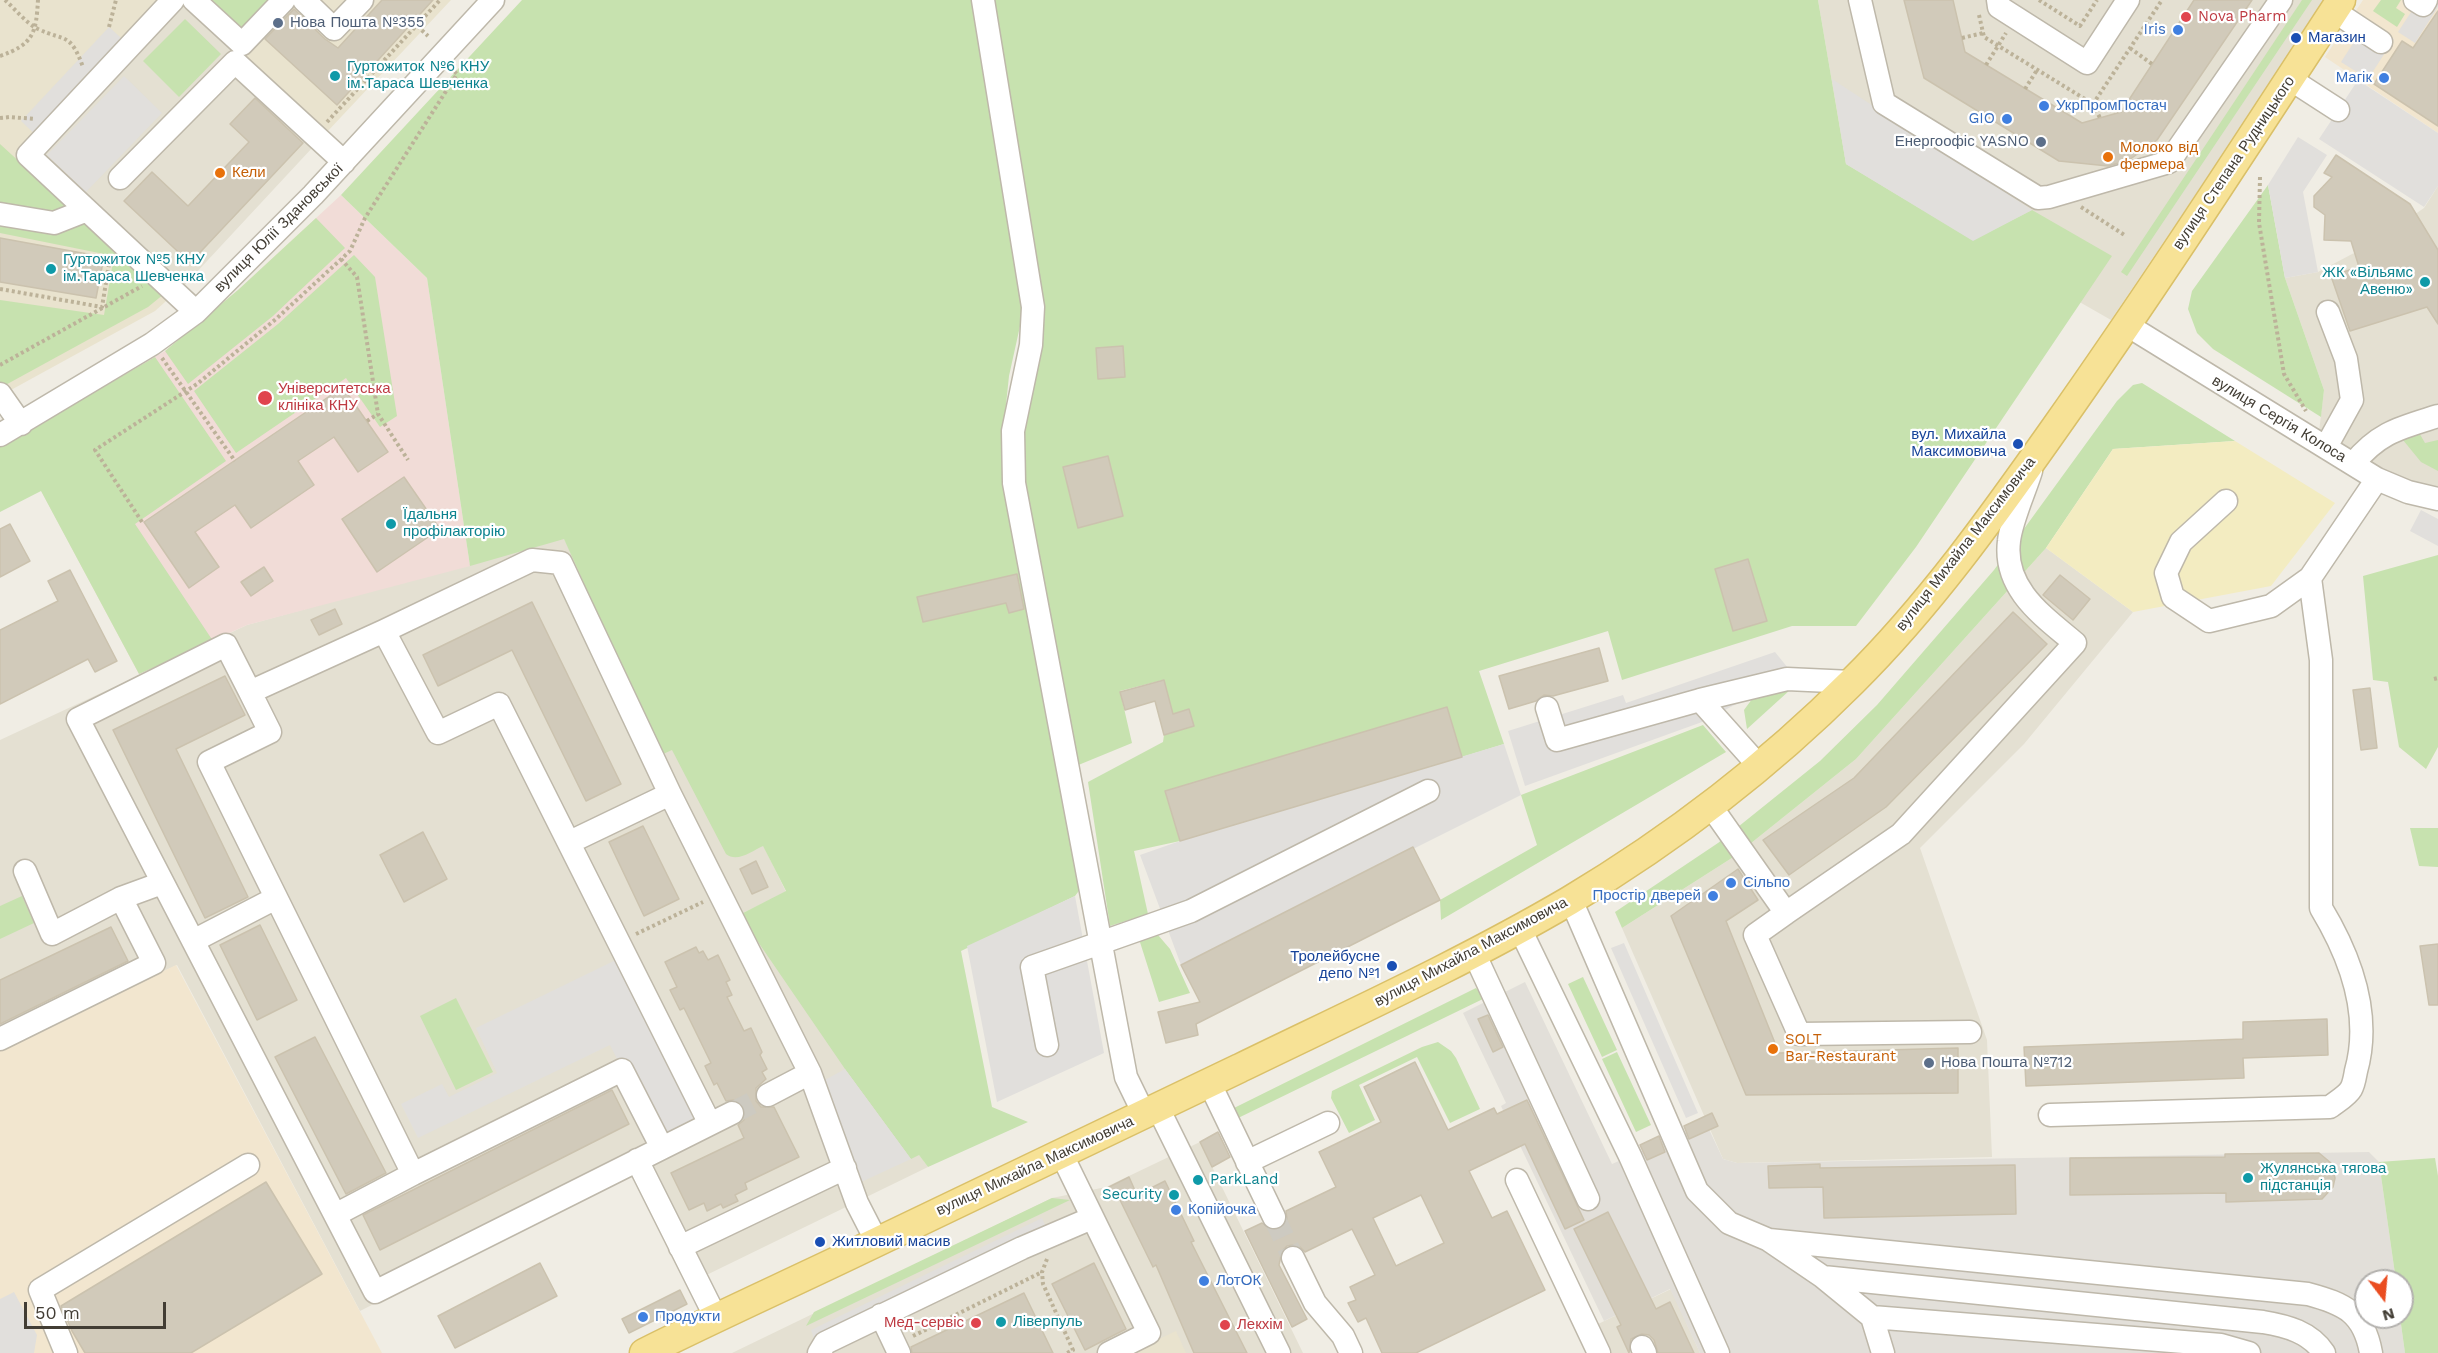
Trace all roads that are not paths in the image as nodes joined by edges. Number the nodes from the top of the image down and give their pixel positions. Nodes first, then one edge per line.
1 (173, 0) edge
2 (194, 0) edge
3 (284, 0) edge
4 (304, 0) edge
5 (362, 0) edge
6 (493, 0) edge
7 (983, 0) edge
8 (1860, 0) edge
9 (1998, 0) edge
10 (2128, 0) edge
11 (2281, 0) edge
12 (2415, 0) edge
13 (2426, 0) edge
14 (2338, 5) edge
15 (2381, 42) dead end
16 (2290, 79) junction
17 (2338, 110) dead end
18 (344, 162) junction
19 (120, 178) dead end
20 (87, 210) junction
21 (0, 214) edge
22 (196, 312) junction
23 (2328, 312) dead end
24 (2127, 325) junction
25 (0, 394) edge
26 (2438, 416) edge
27 (21, 424) junction
28 (0, 435) edge
29 (2325, 447) junction
30 (2036, 455) junction
31 (2353, 464) junction
32 (2377, 479) junction
33 (2438, 499) edge
34 (2226, 501) dead end
35 (2310, 578) junction
36 (384, 631) junction
37 (1852, 682) junction
38 (250, 692) junction
39 (1700, 700) junction
40 (1547, 708) dead end
41 (1759, 766) junction
42 (1428, 792) dead end
43 (670, 794) junction
44 (1710, 805) junction
45 (570, 842) junction
46 (25, 871) dead end
47 (162, 883) junction
48 (121, 898) junction
49 (276, 898) junction
50 (1571, 900) junction
51 (1786, 914) junction
52 (1520, 929) junction
53 (193, 941) junction
54 (1101, 941) junction
55 (1474, 953) junction
56 (1970, 1032) dead end
57 (0, 1039) edge
58 (1047, 1045) dead end
59 (810, 1073) junction
60 (1209, 1082) junction
61 (768, 1095) tunnel mouth
62 (1151, 1111) junction
63 (732, 1113) tunnel mouth
64 (2049, 1115) dead end
65 (1328, 1123) dead end
66 (710, 1124) junction
67 (662, 1148) junction
68 (1061, 1153) junction
69 (637, 1160) junction
70 (1247, 1162) junction
71 (248, 1166) dead end
72 (845, 1168) junction
73 (413, 1174) junction
74 (1517, 1180) dead end
75 (1588, 1199) dead end
76 (335, 1215) junction
77 (1274, 1217) tunnel mouth
78 (1092, 1218) junction
79 (1769, 1240) junction
80 (877, 1242) junction
81 (680, 1247) junction
82 (1293, 1258) tunnel mouth
83 (1823, 1277) junction
84 (881, 1315) junction
85 (1872, 1317) junction
86 (716, 1318) junction
87 (897, 1349) edge
88 (66, 1353) edge
89 (644, 1353) edge
90 (819, 1353) edge
91 (1109, 1353) edge
92 (1279, 1353) edge
93 (1351, 1353) edge
94 (1599, 1353) edge
95 (1718, 1353) edge
96 (1883, 1353) edge
97 (2249, 1353) edge
98 (2324, 1353) edge
99 (2371, 1353) edge

1 - 20 street
2 - 3 street
4 - 5 street
6 - 18 street, вулиця Юлії Здановської
7 - 54 street
8 - 11 street
9 - 10 street
12 - 13 street
14 - 15 street
14 - 16 main road, вулиця Степана Рудницького
16 - 17 street
16 - 24 main road, вулиця Степана Рудницького
18 - 19 street
18 - 22 street, вулиця Юлії Здановської
20 - 21 street
20 - 22 street
22 - 27 street, вулиця Юлії Здановської
23 - 29 street
24 - 29 street, вулиця Сергія Колоса
24 - 30 main road, вулиця Михайла Максимовича
25 - 27 street
26 - 31 street
27 - 28 street, вулиця Юлії Здановської
29 - 31 street, вулиця Сергія Колоса
30 - 37 main road, вулиця Михайла Максимовича
30 - 51 street
31 - 32 street, вулиця Сергія Колоса
32 - 33 street, вулиця Сергія Колоса
32 - 35 street
34 - 35 street
35 - 64 street
36 - 38 street
36 - 43 street
36 - 45 street
37 - 39 street
37 - 41 main road, вулиця Михайла Максимовича
38 - 47 street
38 - 49 street
39 - 40 street
39 - 41 street
41 - 44 main road, вулиця Михайла Максимовича
42 - 54 street
43 - 45 street
43 - 59 street
44 - 50 main road, вулиця Михайла Максимовича
44 - 51 street
45 - 66 street
46 - 48 street
47 - 48 street
47 - 53 street
48 - 57 street
49 - 53 street
49 - 73 street
50 - 52 main road, вулиця Михайла Максимовича
50 - 79 street
51 - 56 street
52 - 55 main road, вулиця Михайла Максимовича
52 - 95 street
53 - 76 street
54 - 58 street
54 - 62 street
55 - 60 main road, вулиця Михайла Максимовича
55 - 75 street
59 - 61 street
59 - 72 street
60 - 62 main road, вулиця Михайла Максимовича
60 - 70 street
62 - 68 main road, вулиця Михайла Максимовича
62 - 92 street
63 - 66 street
65 - 70 street
66 - 67 street
67 - 69 street
67 - 73 street
68 - 78 street
68 - 80 main road, вулиця Михайла Максимовича
69 - 76 street
69 - 81 street
70 - 77 street
71 - 88 street
72 - 80 street
72 - 81 street
73 - 76 street
74 - 94 street
78 - 84 street
78 - 91 street
79 - 83 street
79 - 99 street
80 - 86 main road, вулиця Михайла Максимовича
81 - 86 street
82 - 93 street
83 - 85 street
83 - 98 street
84 - 87 street
84 - 90 street
85 - 96 street
85 - 97 street
86 - 89 main road, вулиця Михайла Максимовича

